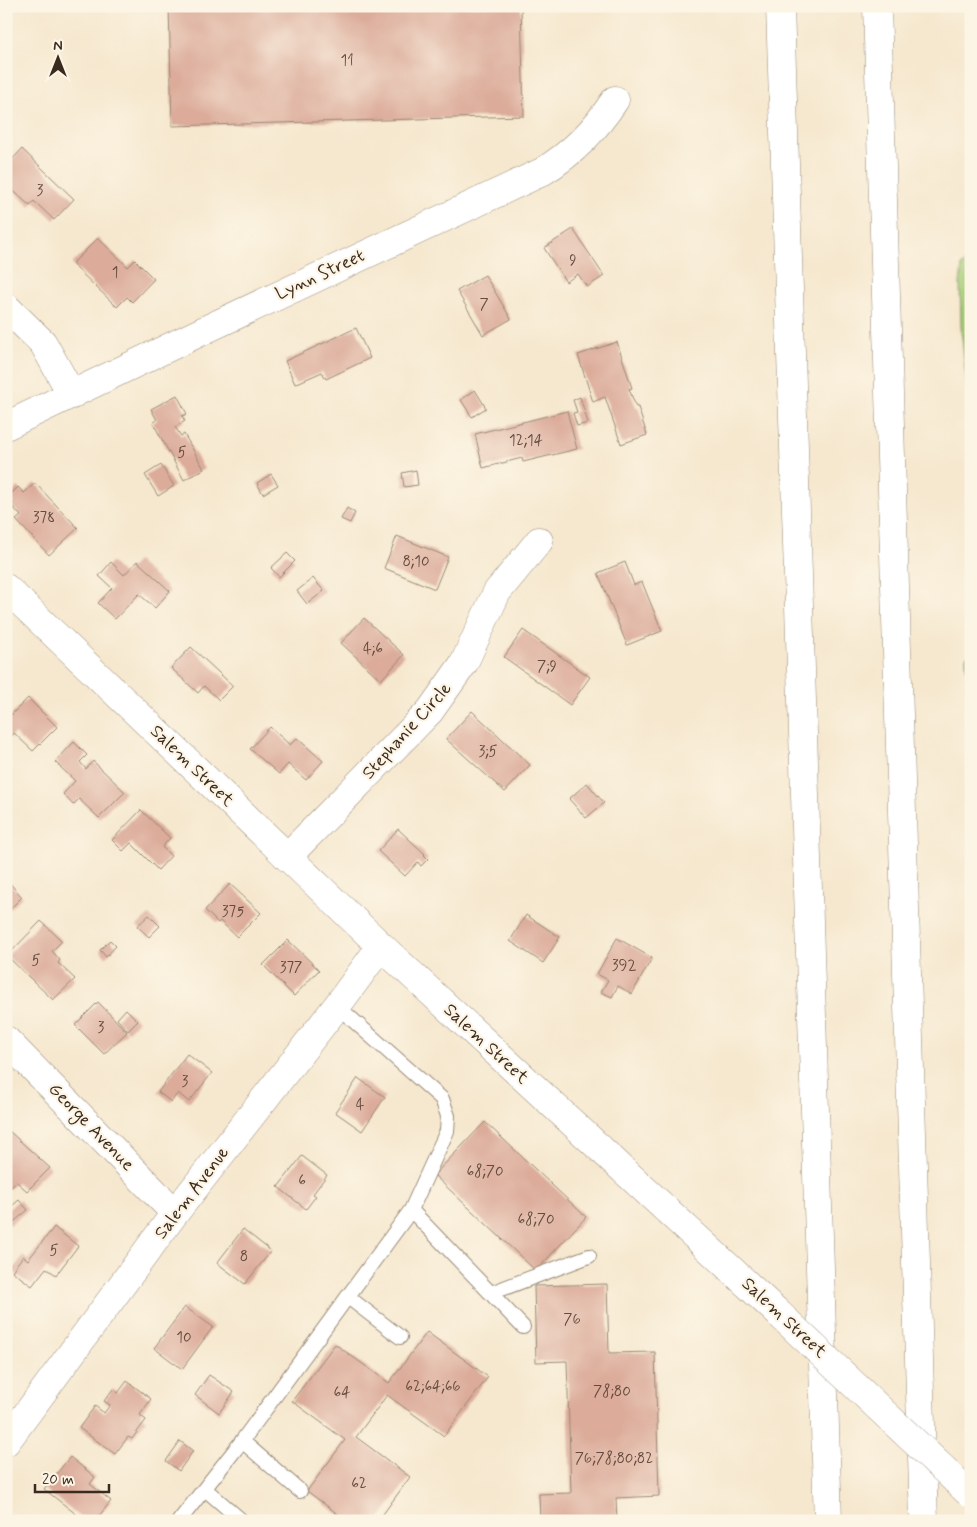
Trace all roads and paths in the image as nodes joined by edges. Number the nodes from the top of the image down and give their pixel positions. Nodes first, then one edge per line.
1 (780, 6) edge
2 (877, 6) edge
3 (615, 100) dead end
4 (6, 307) edge
5 (72, 395) junction
6 (6, 426) edge
7 (539, 541) dead end
8 (6, 588) edge
9 (287, 856) junction
10 (381, 946) junction
11 (337, 1006) junction
12 (6, 1040) edge
13 (411, 1210) junction
14 (175, 1213) junction
15 (589, 1256) dead end
16 (491, 1293) junction
17 (348, 1297) junction
18 (523, 1327) dead end
19 (400, 1337) dead end
20 (242, 1441) junction
21 (6, 1442) edge
22 (204, 1489) junction
23 (300, 1492) dead end
24 (970, 1494) edge
25 (179, 1521) edge
26 (242, 1521) edge
27 (828, 1521) edge
28 (924, 1521) edge

1 - 27 main road
2 - 28 main road
3 - 5 main road, Lynn Street
4 - 5 main road
5 - 6 main road, Lynn Street
7 - 9 main road, Stephanie Circle
8 - 9 main road, Salem Street
9 - 10 main road, Salem Street
10 - 11 main road, Salem Avenue
10 - 24 main road, Salem Street, bridge
11 - 13 lane
11 - 14 main road, Salem Avenue
12 - 14 main road, George Avenue
13 - 16 lane
13 - 17 lane
14 - 21 main road, Salem Avenue
15 - 16 lane
16 - 18 lane
17 - 19 lane
17 - 20 lane
20 - 22 lane
20 - 23 lane
22 - 25 lane
22 - 26 lane

